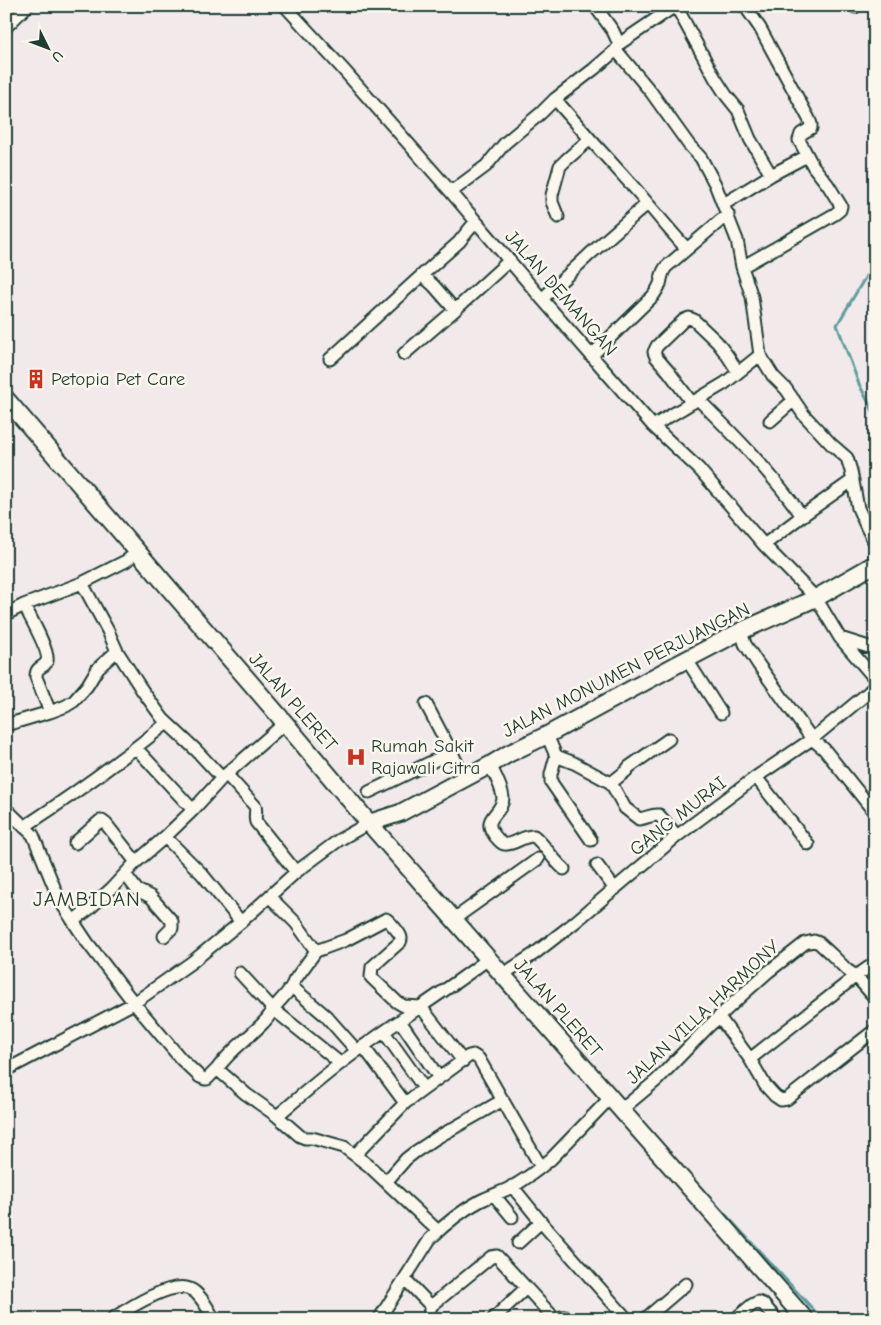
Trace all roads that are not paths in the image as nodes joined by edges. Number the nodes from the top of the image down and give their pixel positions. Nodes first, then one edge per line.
1 (285, 6) edge
2 (595, 6) edge
3 (676, 6) edge
4 (746, 6) edge
5 (20, 9) edge
6 (6, 27) edge
7 (618, 47) junction
8 (555, 99) junction
9 (590, 139) junction
10 (806, 156) junction
11 (771, 175) junction
12 (452, 192) junction
13 (647, 204) junction
14 (726, 209) junction
15 (558, 216) dead end
16 (476, 221) junction
17 (687, 249) junction
18 (510, 260) junction
19 (742, 266) junction
20 (422, 275) junction
21 (542, 299) junction
22 (455, 310) junction
23 (404, 354) dead end
24 (760, 355) junction
25 (591, 356) junction
26 (330, 359) dead end
27 (738, 372) junction
28 (6, 399) edge
29 (794, 400) junction
30 (695, 401) junction
31 (770, 421) dead end
32 (653, 426) junction
33 (853, 480) junction
34 (802, 516) junction
35 (875, 543) edge
36 (764, 545) junction
37 (137, 552) junction
38 (875, 564) edge
39 (82, 583) junction
40 (816, 598) junction
41 (24, 605) junction
42 (6, 614) edge
43 (741, 631) junction
44 (835, 635) junction
45 (875, 648) edge
46 (117, 651) junction
47 (687, 660) junction
48 (875, 679) edge
49 (875, 685) edge
50 (426, 704) dead end
51 (50, 712) junction
52 (720, 713) dead end
53 (167, 723) junction
54 (285, 723) junction
55 (6, 725) edge
56 (547, 735) junction
57 (669, 739) dead end
58 (812, 739) junction
59 (136, 748) junction
60 (452, 752) junction
61 (556, 756) junction
62 (490, 765) junction
63 (225, 776) junction
64 (756, 777) junction
65 (465, 778) junction
66 (611, 783) junction
67 (369, 792) dead end
68 (6, 809) edge
69 (193, 810) junction
70 (875, 813) edge
71 (369, 823) junction
72 (24, 827) junction
73 (677, 836) junction
74 (165, 837) junction
75 (591, 840) dead end
76 (75, 843) dead end
77 (808, 844) dead end
78 (538, 859) dead end
79 (136, 862) junction
80 (597, 865) dead end
81 (564, 869) dead end
82 (296, 872) junction
83 (125, 874) junction
84 (615, 889) junction
85 (270, 897) junction
86 (454, 919) junction
87 (73, 921) junction
88 (241, 922) junction
89 (164, 936) dead end
90 (316, 951) junction
91 (488, 959) junction
92 (875, 963) edge
93 (240, 973) dead end
94 (502, 975) junction
95 (856, 976) junction
96 (292, 986) junction
97 (875, 998) edge
98 (134, 1003) junction
99 (421, 1007) junction
100 (273, 1009) junction
101 (719, 1017) junction
102 (400, 1021) junction
103 (875, 1030) edge
104 (384, 1032) junction
105 (360, 1049) junction
106 (750, 1059) junction
107 (463, 1060) junction
108 (340, 1063) junction
109 (217, 1069) junction
110 (6, 1070) edge
111 (439, 1078) junction
112 (424, 1088) junction
113 (610, 1098) junction
114 (503, 1100) junction
115 (405, 1103) junction
116 (621, 1110) junction
117 (277, 1116) junction
118 (355, 1155) junction
119 (541, 1167) junction
120 (386, 1182) junction
121 (512, 1186) junction
122 (494, 1195) junction
123 (512, 1217) dead end
124 (541, 1222) junction
125 (438, 1231) junction
126 (518, 1243) dead end
127 (405, 1279) junction
128 (686, 1284) dead end
129 (526, 1288) junction
130 (431, 1306) junction
131 (112, 1319) edge
132 (214, 1319) edge
133 (379, 1319) edge
134 (430, 1319) edge
135 (493, 1319) edge
136 (555, 1319) edge
137 (570, 1319) edge
138 (627, 1319) edge
139 (645, 1319) edge
140 (734, 1319) edge
141 (776, 1319) edge
142 (805, 1319) edge

1 - 12 street, JALAN DEMANGAN
2 - 7 street
3 - 7 street
3 - 11 street
4 - 10 street
5 - 6 street
7 - 8 street
7 - 14 street
8 - 9 street
8 - 12 street
9 - 13 street
9 - 15 street
10 - 11 street
10 - 19 street
11 - 14 street
12 - 16 street, JALAN DEMANGAN
13 - 17 street
13 - 21 street
14 - 17 street
14 - 19 street
16 - 18 street, JALAN DEMANGAN
16 - 20 street
17 - 25 street
18 - 21 street, JALAN DEMANGAN
18 - 22 street
19 - 24 street
20 - 22 street
20 - 26 street
21 - 25 street, JALAN DEMANGAN
22 - 23 street
24 - 27 street
24 - 29 street
25 - 32 street, JALAN DEMANGAN
27 - 30 street
27 - 30 street
28 - 37 main road, JALAN PLERET
29 - 31 street
29 - 33 street
30 - 32 street
30 - 34 street
32 - 36 street, JALAN DEMANGAN
33 - 34 street
33 - 35 street
34 - 36 street
36 - 40 street, JALAN DEMANGAN
37 - 39 street
37 - 54 main road, JALAN PLERET
38 - 40 main road, JALAN MONUMEN PERJUANGAN
39 - 41 street
39 - 46 street
40 - 43 main road, JALAN MONUMEN PERJUANGAN
40 - 44 street, JALAN DEMANGAN
41 - 42 street
41 - 51 street
43 - 47 main road, JALAN MONUMEN PERJUANGAN
43 - 58 street
44 - 45 street
44 - 48 street, JALAN DEMANGAN
46 - 51 street
46 - 53 street
47 - 52 street
47 - 56 main road, JALAN MONUMEN PERJUANGAN
49 - 58 street, GANG MURAI
50 - 60 street
51 - 55 street
53 - 59 street
53 - 63 street
54 - 63 street
54 - 71 main road, JALAN PLERET
56 - 61 street
56 - 62 main road, JALAN MONUMEN PERJUANGAN
57 - 66 street
58 - 64 street, GANG MURAI
58 - 70 street
59 - 69 street
59 - 72 street
60 - 65 street
60 - 67 street
61 - 66 street
61 - 75 street
62 - 65 main road, JALAN MONUMEN PERJUANGAN
62 - 81 street
63 - 69 street
63 - 82 street
64 - 73 street, GANG MURAI
64 - 77 street
65 - 71 main road, JALAN MONUMEN PERJUANGAN
66 - 73 street
68 - 72 street
69 - 74 street
71 - 82 street
71 - 86 main road, JALAN PLERET
72 - 87 street
73 - 84 street, GANG MURAI
74 - 79 street
74 - 88 street
76 - 79 street
78 - 86 street
79 - 83 street
80 - 84 street
82 - 85 street
83 - 87 street
83 - 89 street
84 - 94 street, GANG MURAI
85 - 88 street
85 - 90 street
86 - 91 main road, JALAN PLERET
87 - 98 street
88 - 98 street
90 - 96 street
90 - 99 street
91 - 94 main road, JALAN PLERET
91 - 99 street
92 - 95 street
93 - 100 street
94 - 113 main road, JALAN PLERET
95 - 97 street, JALAN VILLA HARMONY
95 - 101 street, JALAN VILLA HARMONY
95 - 106 street
96 - 100 street
96 - 105 street
98 - 109 street
98 - 110 street
99 - 102 street
99 - 107 street
100 - 108 street
100 - 109 street
101 - 106 street
101 - 116 street, JALAN VILLA HARMONY
102 - 104 street
102 - 111 street
103 - 106 street
104 - 105 street
104 - 112 street
105 - 108 street
105 - 115 street
107 - 111 street
107 - 114 street
108 - 117 street
109 - 117 street
111 - 112 street
112 - 115 street
113 - 116 main road, JALAN PLERET
113 - 119 street
114 - 119 street
114 - 120 street
115 - 118 street
116 - 142 main road, JALAN PLERET
117 - 118 street
118 - 120 street
119 - 121 street
120 - 125 street
121 - 122 street
121 - 124 street
122 - 123 street
122 - 125 street
124 - 126 street
124 - 138 street
125 - 127 street
127 - 130 street
127 - 133 street
128 - 139 street
129 - 130 street
129 - 135 street
129 - 136 street
130 - 134 street
131 - 132 street
136 - 137 street
140 - 141 street

